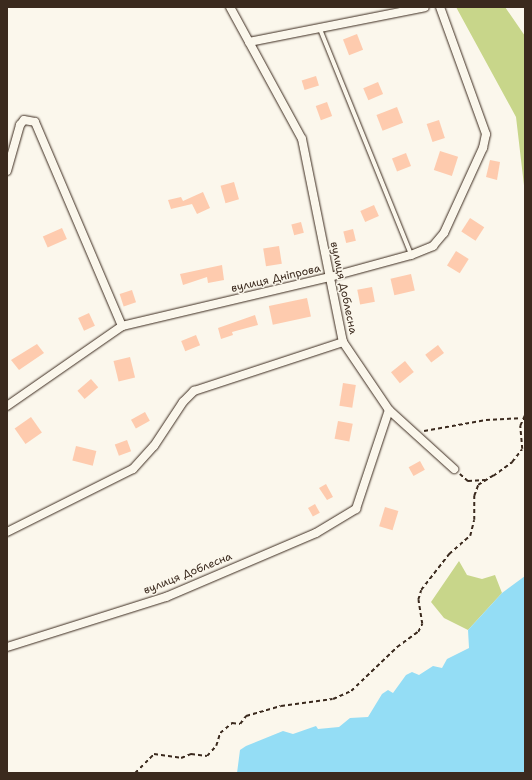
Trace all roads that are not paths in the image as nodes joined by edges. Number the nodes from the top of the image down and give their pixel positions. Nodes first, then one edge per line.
1 (230, 7) edge
2 (425, 7) edge
3 (440, 7) edge
4 (320, 29) junction
5 (249, 42) junction
6 (7, 171) edge
7 (411, 255) junction
8 (330, 277) junction
9 (122, 326) junction
10 (343, 342) junction
11 (7, 406) edge
12 (389, 410) junction
13 (454, 469) road end
14 (7, 532) edge
15 (7, 647) edge

1 - 5 street, вулиця Доблесна
2 - 4 street
3 - 7 street, вулиця Дніпрова
4 - 5 street
4 - 7 lane
5 - 8 street, вулиця Доблесна
6 - 9 street
7 - 8 street, вулиця Дніпрова
8 - 9 street, вулиця Дніпрова
8 - 10 street, вулиця Доблесна
9 - 11 street, вулиця Дніпрова
10 - 12 street, вулиця Доблесна
10 - 14 street
12 - 13 street
12 - 15 street, вулиця Доблесна

